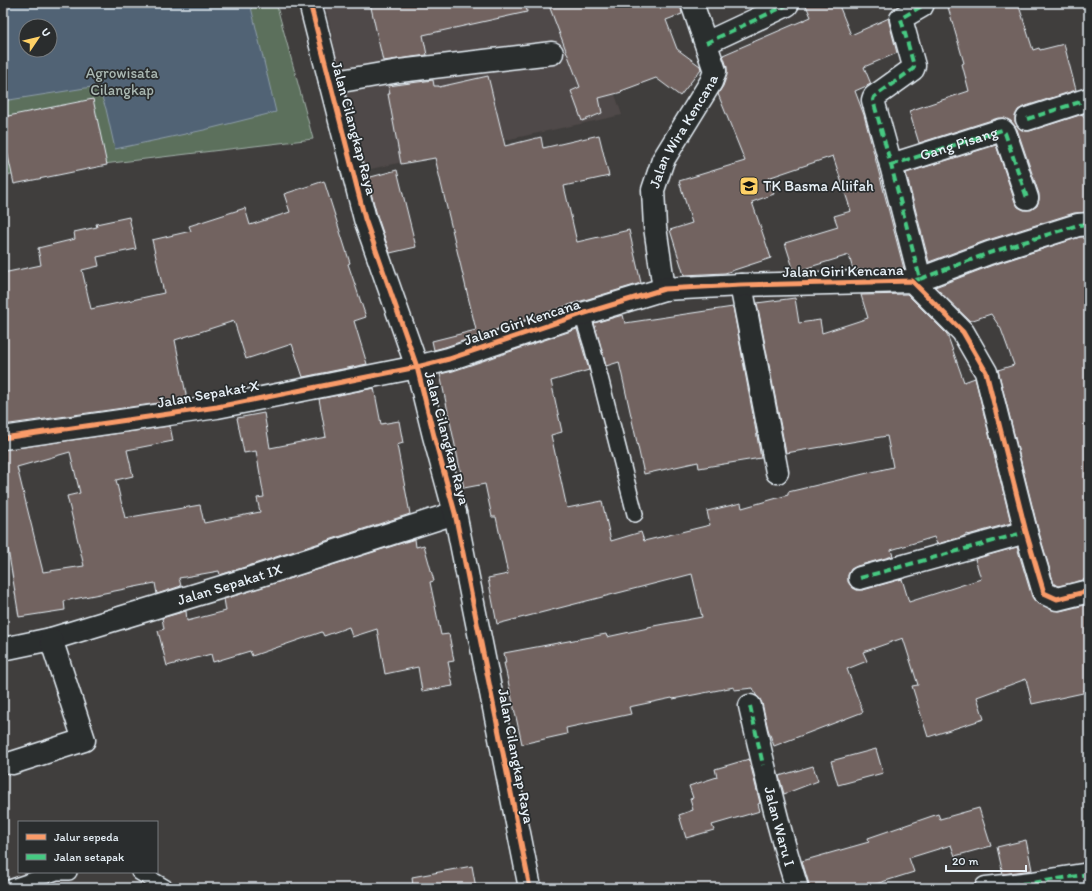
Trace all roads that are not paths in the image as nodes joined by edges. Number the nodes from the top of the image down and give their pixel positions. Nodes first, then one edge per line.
1 (310, 3) edge
2 (692, 3) edge
3 (788, 3) edge
4 (923, 3) edge
5 (706, 43) junction
6 (552, 53) dead end
7 (330, 83) junction
8 (1089, 99) edge
9 (1027, 119) dead end
10 (891, 165) junction
11 (1027, 198) dead end
12 (1089, 224) edge
13 (916, 280) junction
14 (741, 285) junction
15 (664, 289) junction
16 (582, 314) junction
17 (416, 367) junction
18 (3, 438) edge
19 (777, 472) dead end
20 (454, 513) junction
21 (635, 514) dead end
22 (1026, 532) junction
23 (860, 578) dead end
24 (1089, 591) edge
25 (50, 639) junction
26 (4, 647) edge
27 (750, 706) dead end
28 (12, 763) dead end
29 (54, 873) edge
30 (141, 873) edge
31 (1089, 874) edge
32 (1033, 885) edge
33 (9, 888) edge
34 (166, 888) edge
35 (530, 888) edge
36 (797, 888) edge
37 (986, 888) edge

1 - 7 street, Jalan Cilangkap Raya
2 - 5 street, Jalan Wira Kencana
3 - 5 street
4 - 10 street
5 - 15 street, Jalan Wira Kencana
6 - 7 street
7 - 17 street, Jalan Cilangkap Raya
8 - 9 street
10 - 11 street, Gang Pisang
10 - 13 street
12 - 13 street
13 - 14 street, Jalan Giri Kencana
13 - 22 street, Jalan Giri Kencana
14 - 15 street, Jalan Giri Kencana
14 - 19 street
15 - 16 street, Jalan Giri Kencana
16 - 17 street, Jalan Giri Kencana
16 - 21 lane
17 - 18 street, Jalan Sepakat X
17 - 20 street, Jalan Cilangkap Raya
20 - 25 street, Jalan Sepakat IX
20 - 35 street, Jalan Cilangkap Raya
22 - 23 street
22 - 24 street, Jalan Giri Kencana
25 - 26 street, Jalan Sepakat IX
25 - 28 street
27 - 36 street, Jalan Waru I
29 - 33 lane
30 - 34 lane
31 - 32 street
32 - 37 street

